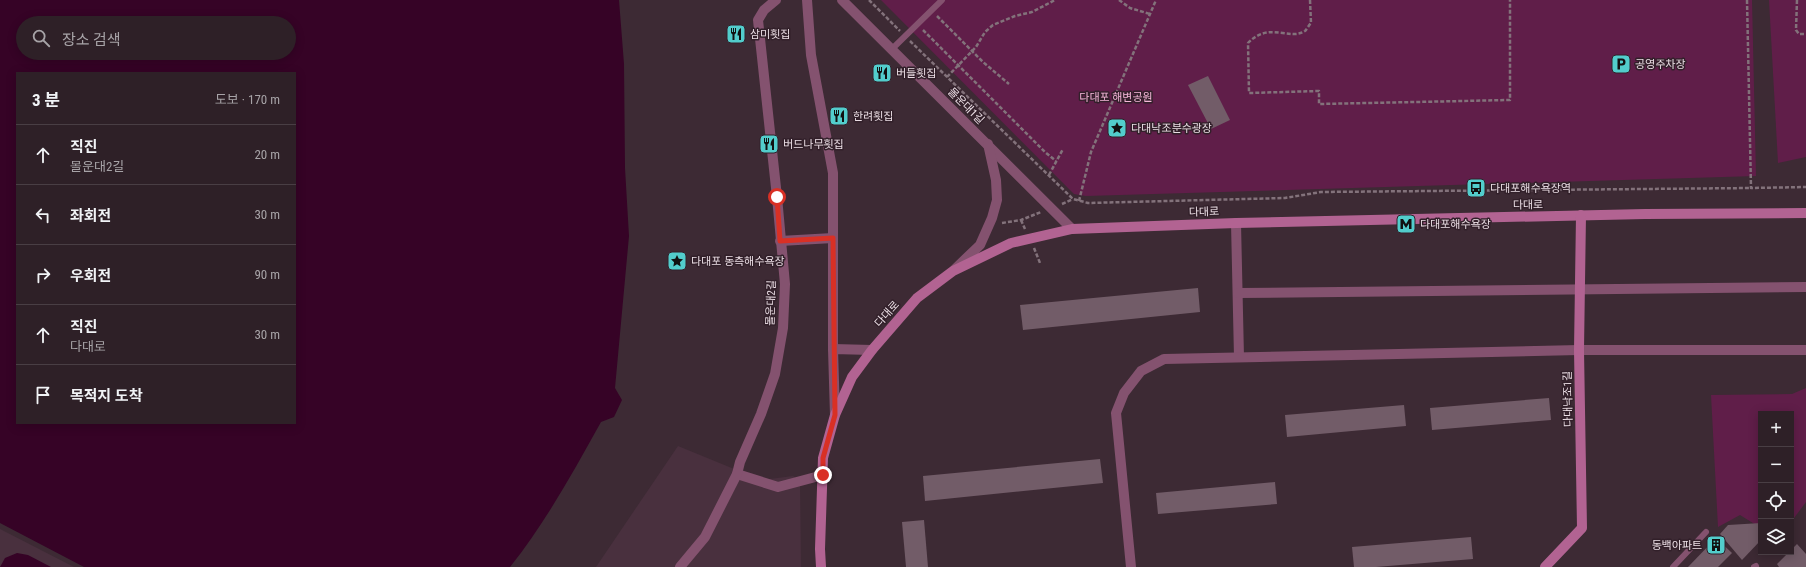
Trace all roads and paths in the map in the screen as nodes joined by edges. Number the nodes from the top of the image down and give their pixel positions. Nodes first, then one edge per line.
1 (776, 0) edge
2 (807, 0) edge
3 (842, 0) edge
4 (869, 0) edge
5 (942, 0) edge
6 (1055, 0) edge
7 (1119, 0) edge
8 (1156, 0) edge
9 (1310, 0) edge
10 (1510, 0) edge
11 (1747, 0) edge
12 (1797, 0) edge
13 (932, 9) junction
14 (1150, 14) junction
15 (918, 24) junction
16 (1806, 34) edge
17 (905, 36) junction
18 (892, 49) junction
19 (971, 51) junction
20 (947, 77) junction
21 (1009, 84) dead end
22 (988, 144) junction
23 (1063, 149) dead end
24 (1056, 161) junction
25 (1049, 175) junction
26 (1806, 187) edge
27 (1751, 188) junction
28 (1073, 199) junction
29 (1079, 200) junction
30 (1058, 205) dead end
31 (1044, 211) dead end
32 (1806, 213) edge
33 (1581, 215) junction
34 (1236, 223) junction
35 (1001, 224) dead end
36 (1072, 229) junction
37 (833, 238) junction
38 (780, 241) junction
39 (953, 271) junction
40 (1806, 287) edge
41 (1580, 289) junction
42 (1238, 293) junction
43 (833, 349) junction
44 (872, 350) junction
45 (1579, 350) junction
46 (1806, 350) edge
47 (1240, 357) junction
48 (835, 415) junction
49 (737, 474) junction
50 (823, 475) junction
51 (1706, 532) dead end
52 (680, 567) edge
53 (821, 567) edge
54 (1131, 567) edge
55 (1545, 567) edge
56 (1673, 567) edge

1 - 38 street, 몰운대2길
2 - 37 street
3 - 18 street, 몰운대1길
4 - 17 path
5 - 13 lane
6 - 19 path
7 - 14 path
8 - 14 path
9 - 10 path
11 - 27 path
12 - 16 path
13 - 15 lane
13 - 19 path
14 - 29 path
15 - 17 lane
15 - 24 path
17 - 18 lane
17 - 20 path
18 - 22 street, 몰운대1길
19 - 20 path
19 - 21 path
20 - 25 path
22 - 36 street, 몰운대1길
22 - 39 street
23 - 24 path
24 - 25 path
25 - 28 path
26 - 27 path
27 - 29 path
28 - 29 path
28 - 30 path
31 - 35 path
32 - 33 main road, 다대로
33 - 34 main road, 다대로
33 - 41 main road, 다대낙조1길
34 - 36 main road, 다대로
34 - 42 street
36 - 39 main road, 다대로
37 - 38 street
37 - 43 street
38 - 49 street, 몰운대2길
39 - 44 main road, 다대로
40 - 41 street
41 - 42 street
41 - 45 main road, 다대낙조1길
42 - 47 street
43 - 44 street
43 - 48 street
44 - 48 main road, 다대로
45 - 46 street
45 - 47 street
45 - 55 main road, 다대낙조1길
47 - 54 street
48 - 50 main road, 다대로
49 - 50 street
49 - 52 street, 몰운대2길
50 - 53 main road, 다대로
51 - 56 lane

